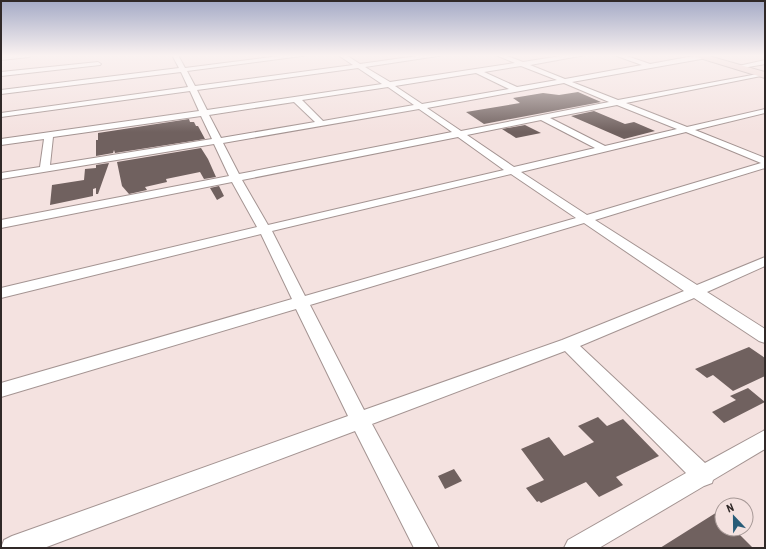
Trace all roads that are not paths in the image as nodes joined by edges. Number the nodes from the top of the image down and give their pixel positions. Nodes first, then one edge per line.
1 (48, 81) edge
2 (82, 81) edge
3 (189, 81) edge
4 (258, 81) edge
5 (382, 81) edge
6 (411, 81) edge
7 (497, 81) edge
8 (564, 81) joint
9 (728, 81) edge
10 (388, 84) junction
11 (515, 89) junction
12 (194, 90) junction
13 (1, 92) edge
14 (47, 98) junction
15 (296, 99) junction
16 (616, 102) junction
17 (418, 106) junction
18 (765, 111) edge
19 (205, 113) junction
20 (1, 115) edge
21 (748, 116) junction
22 (541, 117) junction
23 (765, 121) edge
24 (321, 124) junction
25 (685, 129) junction
26 (458, 134) junction
27 (49, 135) junction
28 (217, 141) junction
29 (1, 142) edge
30 (604, 149) junction
31 (765, 161) edge
32 (765, 165) edge
33 (46, 168) junction
34 (513, 171) junction
35 (1, 176) edge
36 (236, 179) junction
37 (585, 219) junction
38 (1, 224) edge
39 (265, 230) junction
40 (765, 261) edge
41 (697, 291) junction
42 (1, 293) edge
43 (301, 302) junction
44 (765, 337) edge
45 (568, 344) junction
46 (1, 390) edge
47 (360, 420) junction
48 (765, 439) edge
49 (704, 476) junction
50 (12, 548) edge
51 (427, 548) edge
52 (576, 548) edge

1 - 14 street
2 - 14 street
3 - 12 street
4 - 12 street
5 - 10 street
6 - 10 street
7 - 11 street
8 - 11 street
8 - 16 street
9 - 16 street
10 - 15 street
10 - 17 street
11 - 17 street
12 - 14 street
12 - 19 street
13 - 14 street
14 - 20 street
15 - 19 street
15 - 24 street
16 - 22 street
16 - 25 street
17 - 24 street
17 - 26 street
18 - 21 street
19 - 27 street
19 - 28 street
21 - 23 street
21 - 25 street
22 - 26 street
22 - 30 street
24 - 28 street
25 - 30 street
25 - 31 street
26 - 34 street
26 - 36 street
27 - 29 street
27 - 33 street
28 - 33 street
28 - 36 street
30 - 34 street
32 - 37 street
33 - 35 street
34 - 37 street
34 - 39 street
36 - 38 street
36 - 39 street
37 - 41 street
37 - 43 street
39 - 42 street
39 - 43 street
40 - 41 street
41 - 44 street
41 - 45 street
43 - 46 street
43 - 47 street
45 - 47 street
45 - 49 street
47 - 50 street
47 - 51 street
48 - 49 street
49 - 52 street

